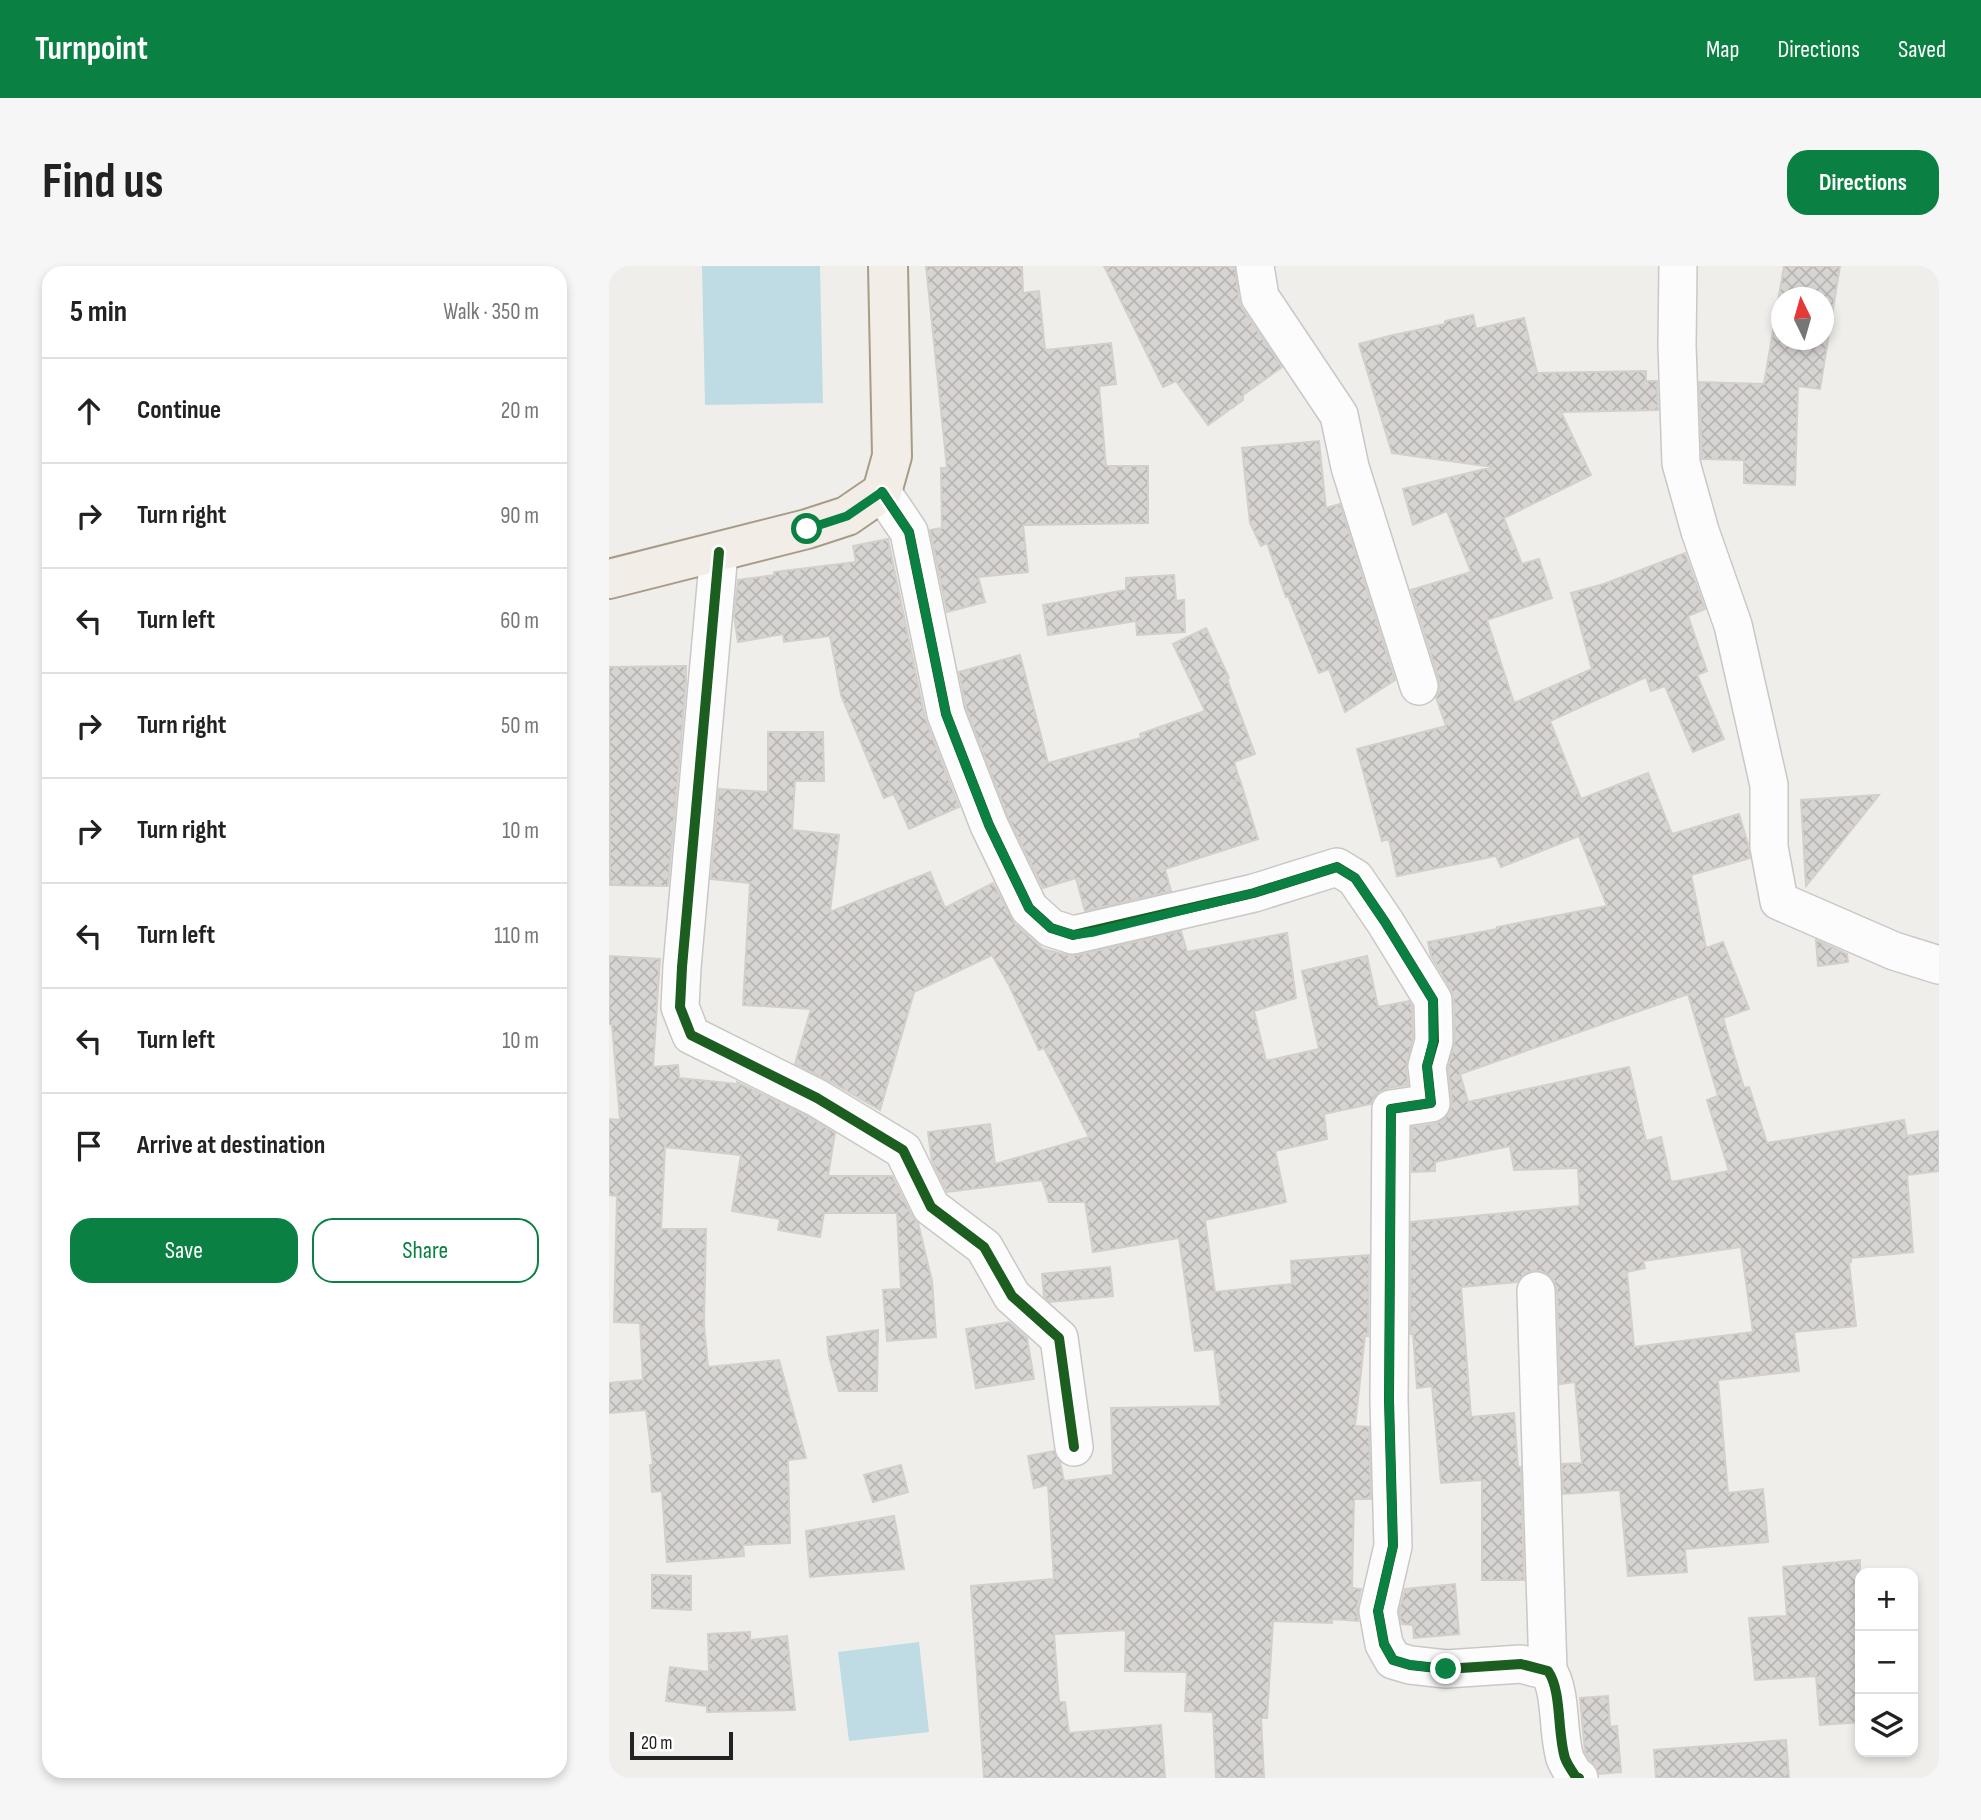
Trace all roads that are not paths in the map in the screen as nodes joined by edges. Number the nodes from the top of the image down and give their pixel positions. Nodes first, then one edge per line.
1 (888, 266) edge
2 (1255, 266) edge
3 (1678, 266) edge
4 (882, 492) junction
5 (719, 552) junction
6 (609, 579) edge
7 (1419, 686) dead end
8 (1939, 965) edge
9 (1536, 1291) dead end
10 (1075, 1447) dead end
11 (1548, 1671) junction
12 (1579, 1778) edge

1 - 4 main road
2 - 7 street
3 - 8 street
4 - 5 main road
4 - 11 street
5 - 6 main road
5 - 10 street
9 - 11 street
11 - 12 street

